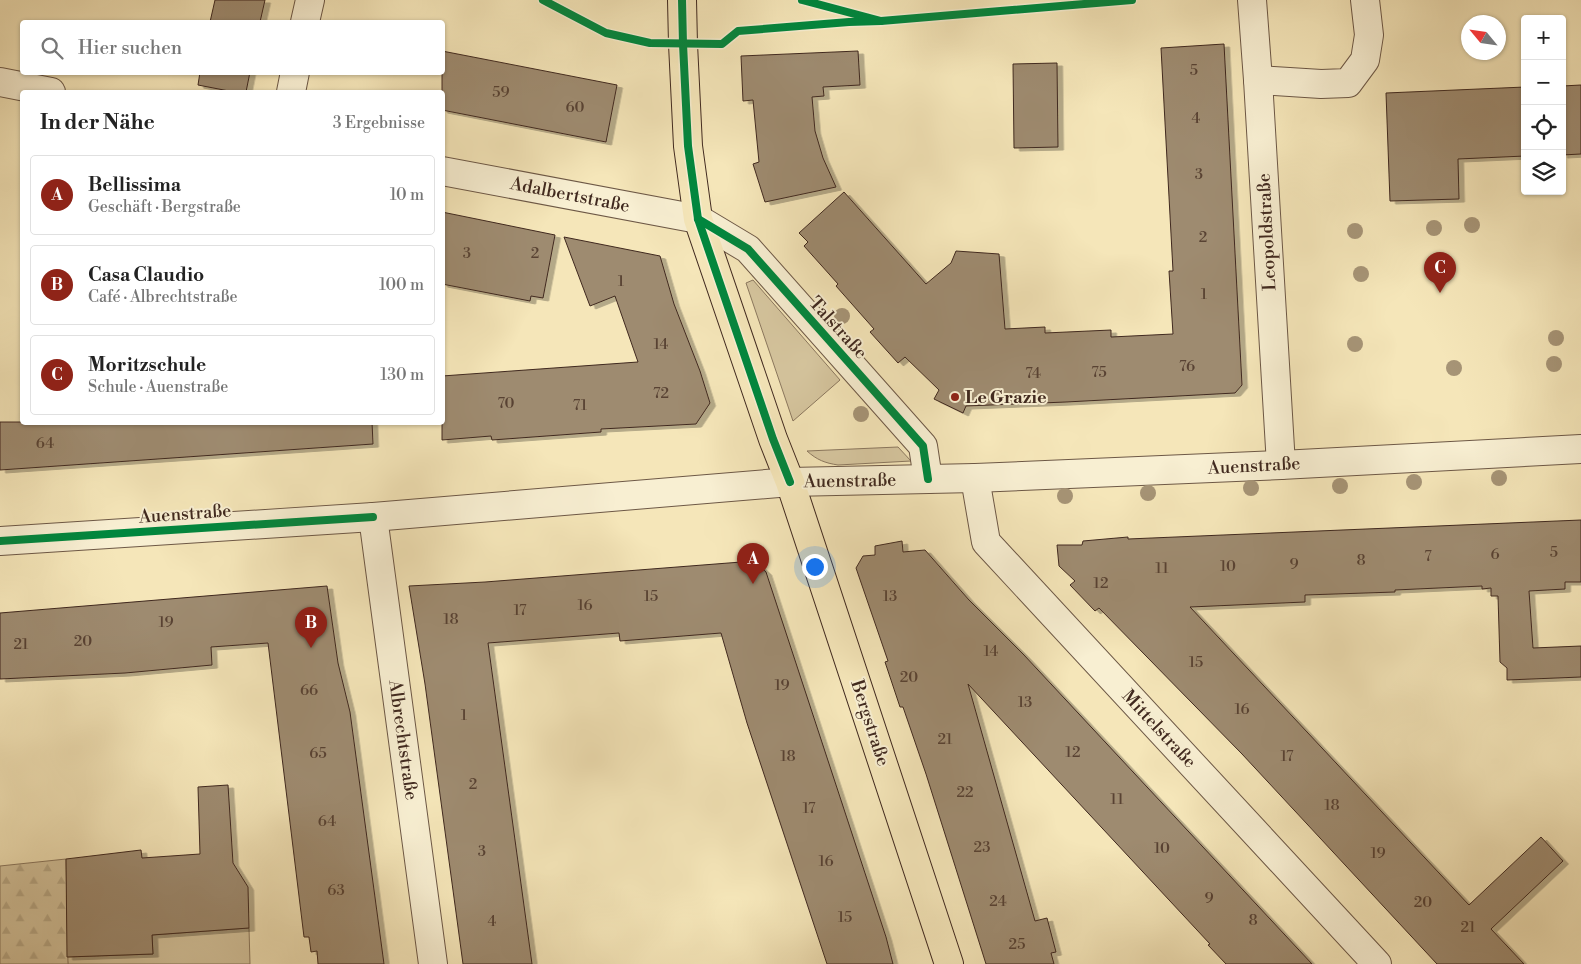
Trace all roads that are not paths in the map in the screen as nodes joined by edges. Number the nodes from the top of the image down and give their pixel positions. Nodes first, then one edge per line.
1 (310, 0) edge
2 (1252, 0) edge
3 (1365, 0) edge
4 (683, 7) edge
5 (305, 20) edge
6 (294, 75) edge
7 (1258, 80) junction
8 (0, 82) edge
9 (40, 90) edge
10 (291, 90) edge
11 (445, 172) edge
12 (698, 219) junction
13 (1581, 449) edge
14 (1281, 464) junction
15 (975, 478) junction
16 (928, 479) junction
17 (790, 482) junction
18 (372, 517) junction
19 (0, 541) edge
20 (434, 964) edge
21 (949, 964) edge
22 (1377, 964) edge

1 - 5 street
2 - 7 street, Leopoldstraße
3 - 7 street
4 - 12 main road
6 - 10 street
7 - 14 street, Leopoldstraße
8 - 9 street
11 - 12 street, Adalbertstraße
12 - 16 street, Talstraße
12 - 17 main road
13 - 14 street, Auenstraße
14 - 15 street, Auenstraße
15 - 16 street, Auenstraße
15 - 22 street, Mittelstraße
16 - 17 street, Auenstraße
17 - 18 street, Auenstraße
17 - 21 main road, Bergstraße
18 - 19 street, Auenstraße
18 - 20 street, Albrechtstraße

